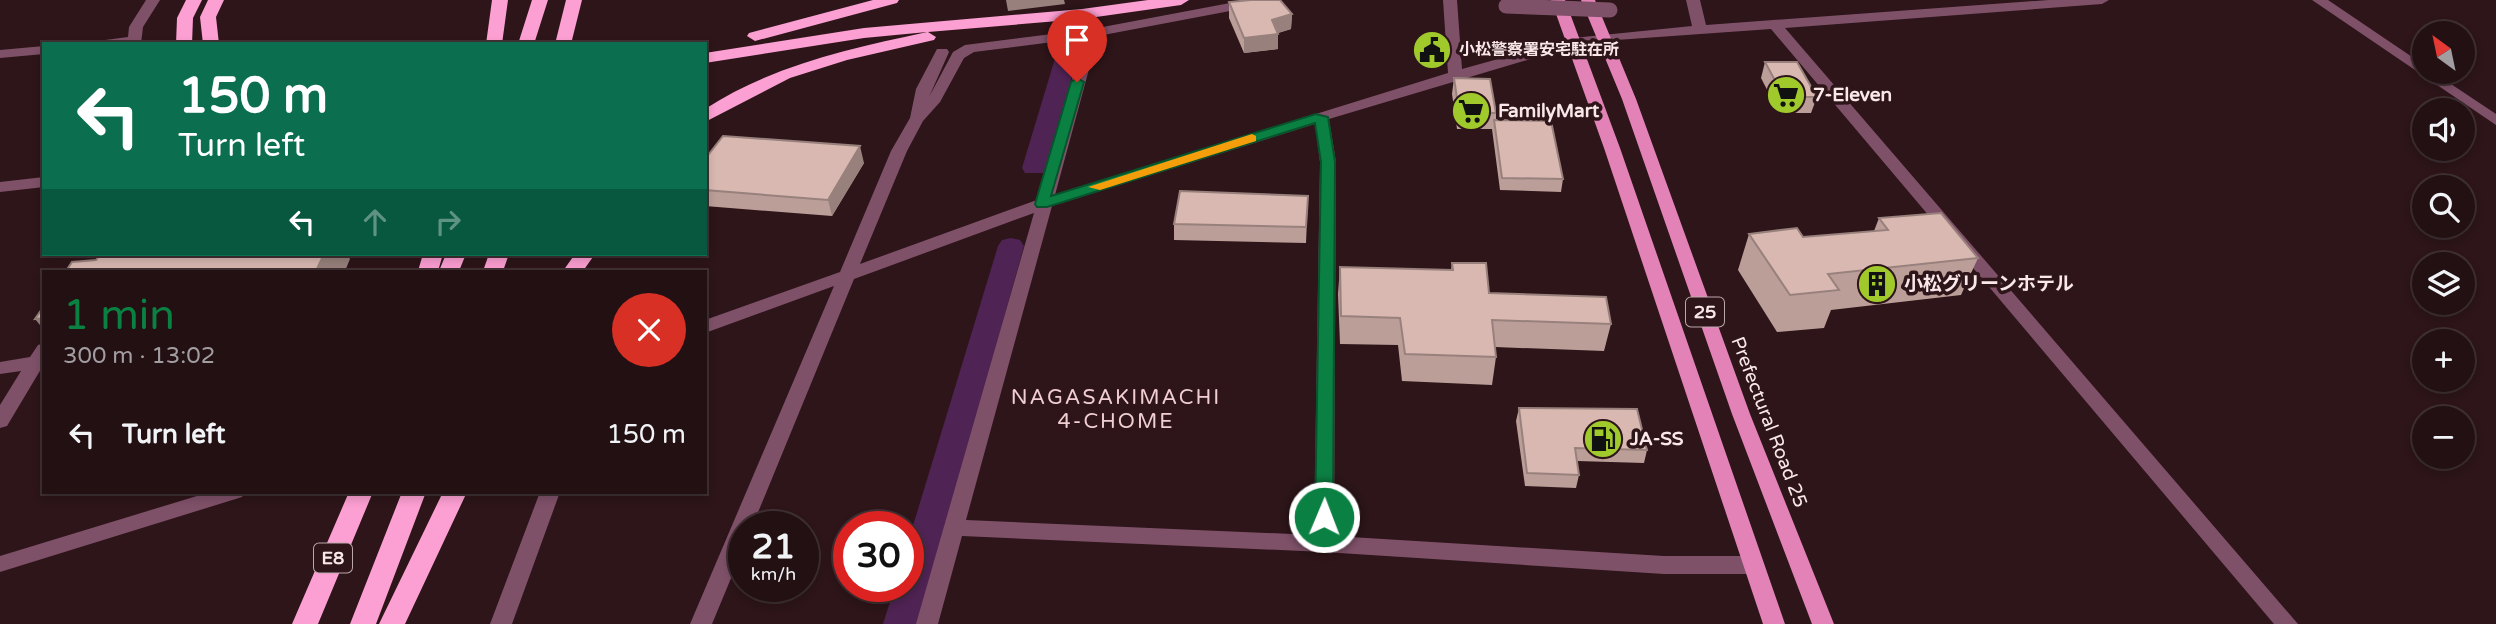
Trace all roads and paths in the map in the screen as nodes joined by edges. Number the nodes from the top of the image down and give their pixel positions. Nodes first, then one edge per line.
1 (152, 0) edge
2 (194, 0) edge
3 (216, 0) edge
4 (500, 0) edge
5 (540, 0) edge
6 (575, 0) edge
7 (891, 0) edge
8 (1181, 0) edge
9 (1267, 0) edge
10 (1450, 0) edge
11 (1551, 0) edge
12 (1558, 0) edge
13 (1588, 0) edge
14 (1693, 0) edge
15 (1893, 0) edge
16 (2102, 0) edge
17 (2319, 0) edge
18 (1152, 3) edge
19 (1506, 6) dead end
20 (1609, 10) dead end
21 (1082, 14) junction
22 (1905, 16) junction
23 (1564, 17) junction
24 (1776, 26) junction
25 (1700, 30) junction
26 (1092, 33) junction
27 (1602, 37) junction
28 (134, 42) edge
29 (184, 42) edge
30 (211, 42) edge
31 (494, 42) edge
32 (527, 42) edge
33 (563, 42) edge
34 (1573, 42) junction
35 (707, 46) edge
36 (42, 50) edge
37 (942, 52) dead end
38 (0, 54) edge
39 (707, 58) edge
40 (2412, 64) edge
41 (1455, 75) junction
42 (2442, 84) edge
43 (707, 116) edge
44 (1321, 117) junction
45 (917, 119) junction
46 (2496, 121) edge
47 (42, 182) edge
48 (0, 187) edge
49 (1042, 204) junction
50 (847, 273) junction
51 (707, 326) edge
52 (39, 356) edge
53 (0, 368) edge
54 (0, 421) edge
55 (229, 494) edge
56 (360, 494) edge
57 (413, 494) edge
58 (454, 494) edge
59 (549, 494) edge
60 (954, 528) junction
61 (1324, 544) junction
62 (0, 564) edge
63 (1753, 565) junction
64 (305, 624) edge
65 (363, 624) edge
66 (392, 624) edge
67 (501, 624) edge
68 (701, 624) edge
69 (927, 624) edge
70 (1774, 624) edge
71 (1823, 624) edge
72 (2287, 624) edge

1 - 28 street
2 - 29 highway
3 - 30 highway
4 - 31 highway
5 - 32 highway
6 - 33 highway
7 - 35 highway
8 - 18 highway
9 - 26 street
10 - 41 street
11 - 23 highway
12 - 23 main road, 25
13 - 27 main road, Prefectural Road 25 / 25
14 - 25 street
15 - 22 street
16 - 22 street
17 - 40 street
18 - 21 highway
19 - 20 street, bridge
21 - 39 highway
21 - 43 highway
22 - 24 street
23 - 34 main road, 25
24 - 25 street
24 - 72 street
25 - 27 street
26 - 45 street
26 - 49 street
27 - 34 street
27 - 71 main road, Prefectural Road 25 / 25
34 - 41 street
34 - 63 main road, 25
36 - 38 street
37 - 45 street
41 - 44 street
42 - 46 street
44 - 49 street
44 - 61 street
45 - 50 street
47 - 48 street
49 - 50 street
49 - 60 street
50 - 51 street
50 - 68 street
52 - 53 street
52 - 54 street
55 - 62 street
56 - 64 highway, E8
57 - 65 highway, E8
58 - 66 highway
59 - 67 street
60 - 61 street
60 - 69 street
61 - 63 street
63 - 70 main road, 25

